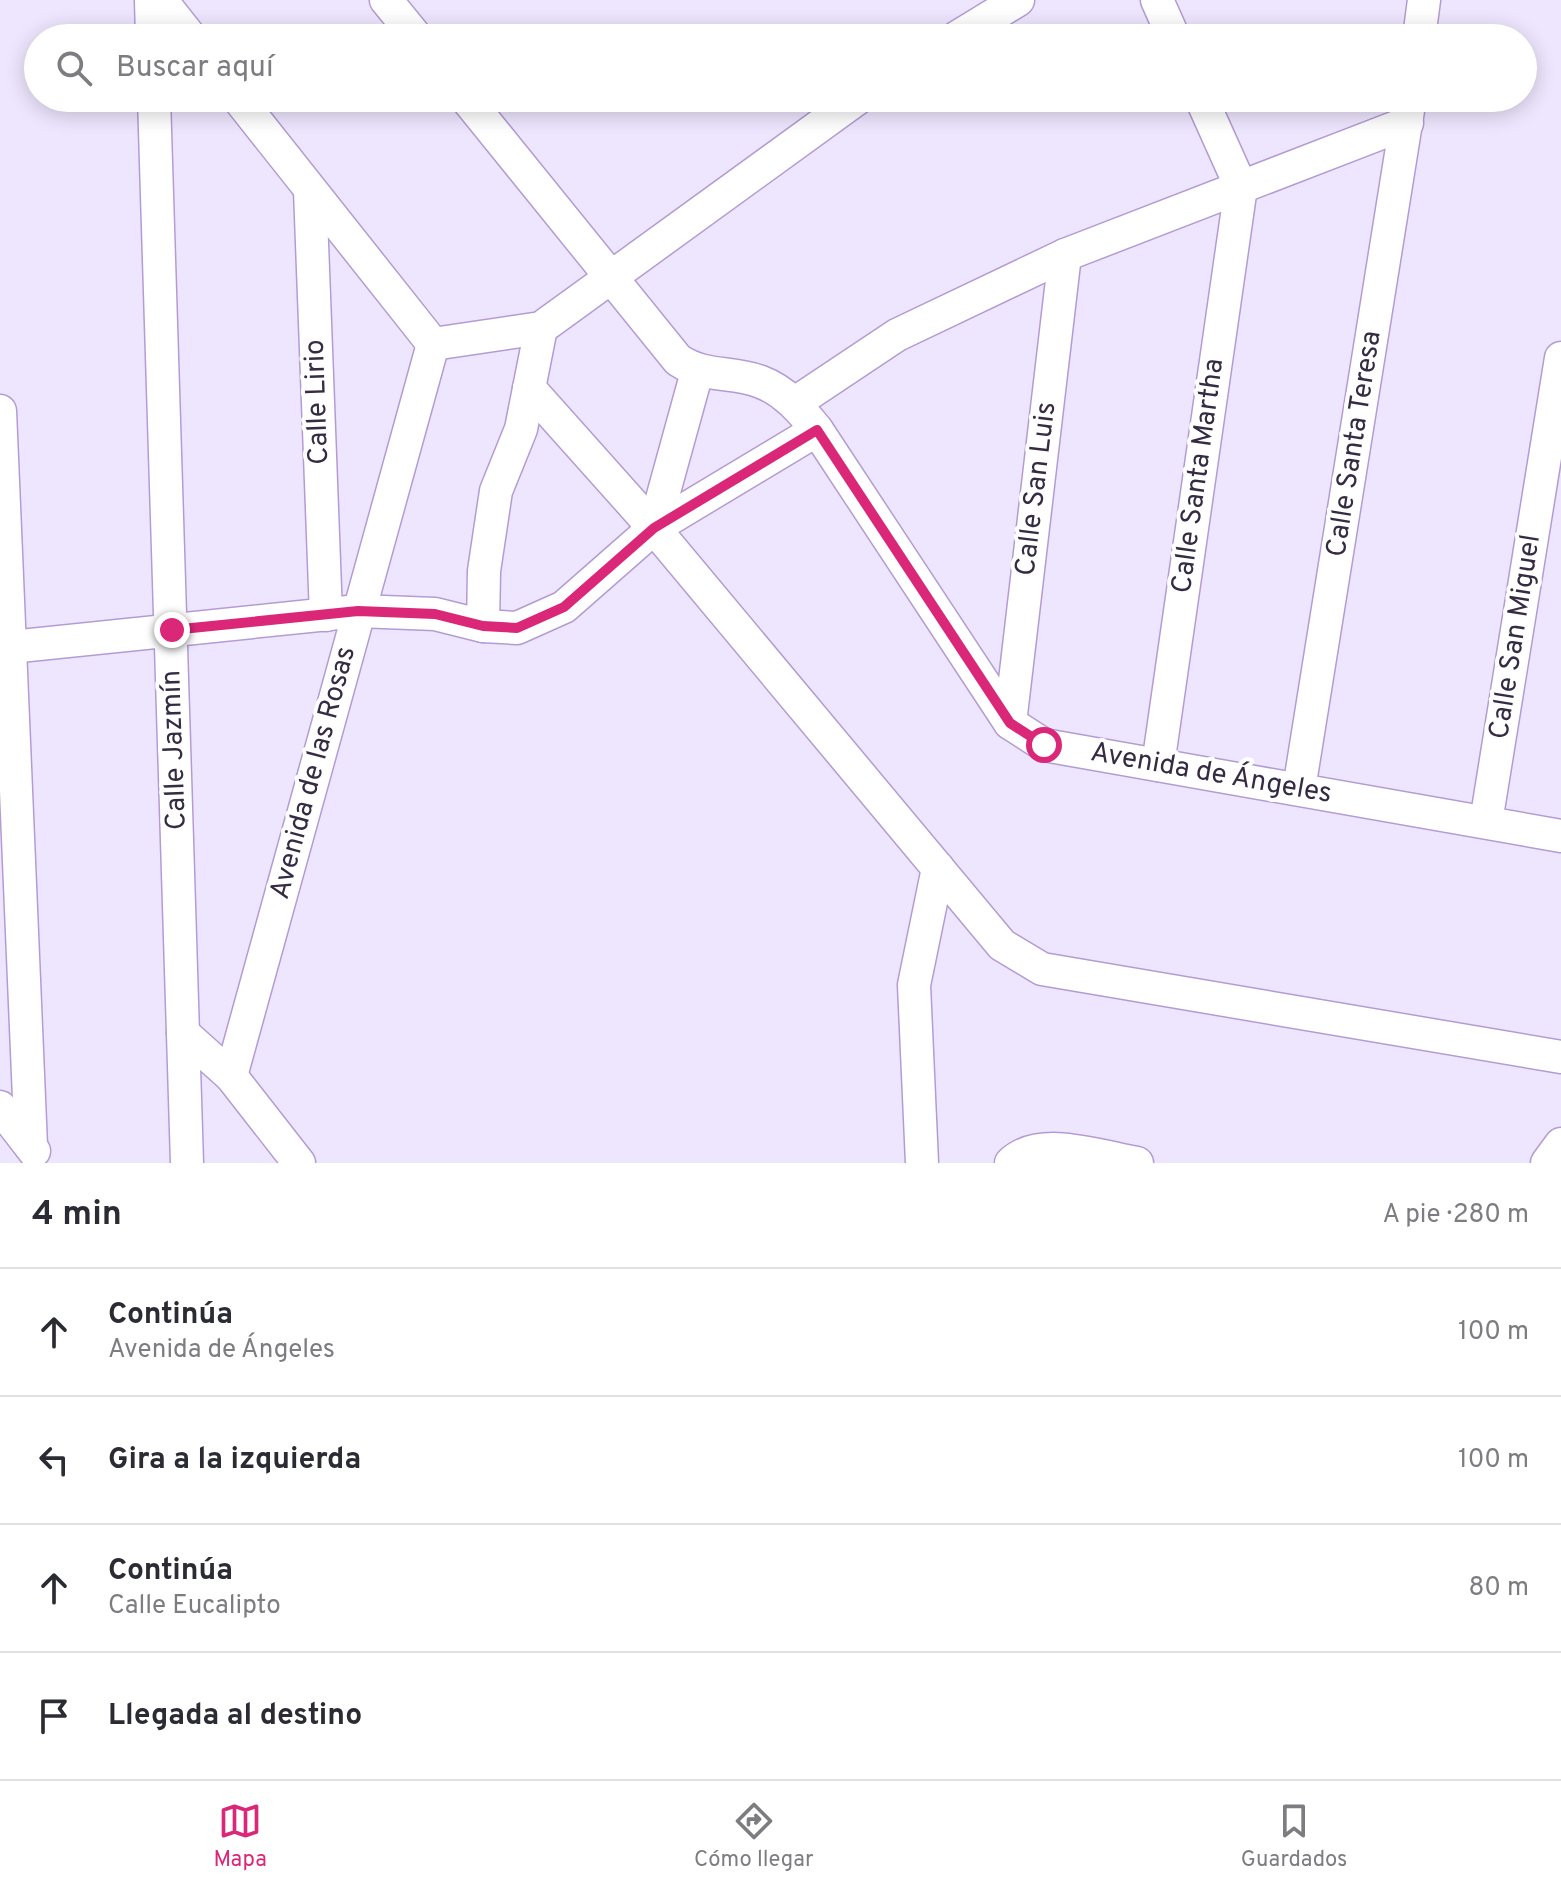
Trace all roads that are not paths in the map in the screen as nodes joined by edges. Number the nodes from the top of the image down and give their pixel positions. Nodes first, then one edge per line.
1 (151, 0) edge
2 (161, 0) edge
3 (386, 0) edge
4 (1018, 0) edge
5 (1157, 0) edge
6 (1424, 0) edge
7 (152, 24) edge
8 (180, 24) edge
9 (406, 24) edge
10 (979, 24) edge
11 (1168, 24) edge
12 (1421, 24) edge
13 (154, 112) edge
14 (249, 112) edge
15 (477, 112) edge
16 (838, 112) edge
17 (1207, 112) edge
18 (1405, 112) edge
19 (1409, 112) edge
20 (1241, 187) junction
21 (310, 190) junction
22 (1065, 255) junction
23 (611, 275) junction
24 (541, 328) junction
25 (433, 344) junction
26 (1561, 358) edge
27 (697, 372) junction
28 (529, 388) junction
29 (795, 403) junction
30 (0, 411) edge
31 (817, 430) junction
32 (654, 528) junction
33 (358, 611) junction
34 (326, 615) junction
35 (483, 626) junction
36 (172, 630) junction
37 (5, 647) edge
38 (1010, 723) junction
39 (1158, 765) junction
40 (1299, 789) junction
41 (1486, 822) junction
42 (1561, 836) edge
43 (938, 868) junction
44 (183, 1033) junction
45 (1561, 1057) edge
46 (231, 1076) junction
47 (0, 1107) edge
48 (1561, 1144) edge
49 (37, 1155) edge
50 (187, 1163) edge
51 (299, 1163) edge
52 (922, 1163) edge
53 (1011, 1163) edge
54 (1137, 1163) edge
55 (1547, 1163) edge

1 - 7 street
2 - 8 street
3 - 9 street
4 - 10 street
5 - 11 street
6 - 12 street
13 - 36 street, Calle Jazmín
14 - 21 street
15 - 23 street
16 - 23 street
17 - 20 street
18 - 20 street
19 - 40 street, Calle Santa Teresa
20 - 22 street
20 - 39 street, Calle Santa Martha
21 - 25 street
21 - 34 street, Calle Lirio
22 - 29 street
22 - 38 street, Calle San Luis
23 - 24 street
23 - 27 street
24 - 25 street
24 - 28 street
25 - 33 street, Avenida de las Rosas
26 - 41 street, Calle San Miguel
27 - 29 street, Avenida de Ángeles
27 - 32 street
28 - 32 street
28 - 35 street
29 - 31 street, Avenida de Ángeles
30 - 37 street
31 - 32 street
31 - 38 street, Avenida de Ángeles
32 - 35 street
32 - 43 street
33 - 34 street
33 - 35 street
33 - 46 street, Avenida de las Rosas
34 - 36 street
36 - 37 street
36 - 44 street, Calle Jazmín
37 - 49 street
38 - 39 street, Avenida de Ángeles
39 - 40 street, Avenida de Ángeles
40 - 41 street, Avenida de Ángeles
41 - 42 street, Avenida de Ángeles
43 - 45 street
43 - 52 street
44 - 46 street
44 - 50 street, Calle Jazmín
46 - 51 street
47 - 49 street
48 - 55 street
53 - 54 street

